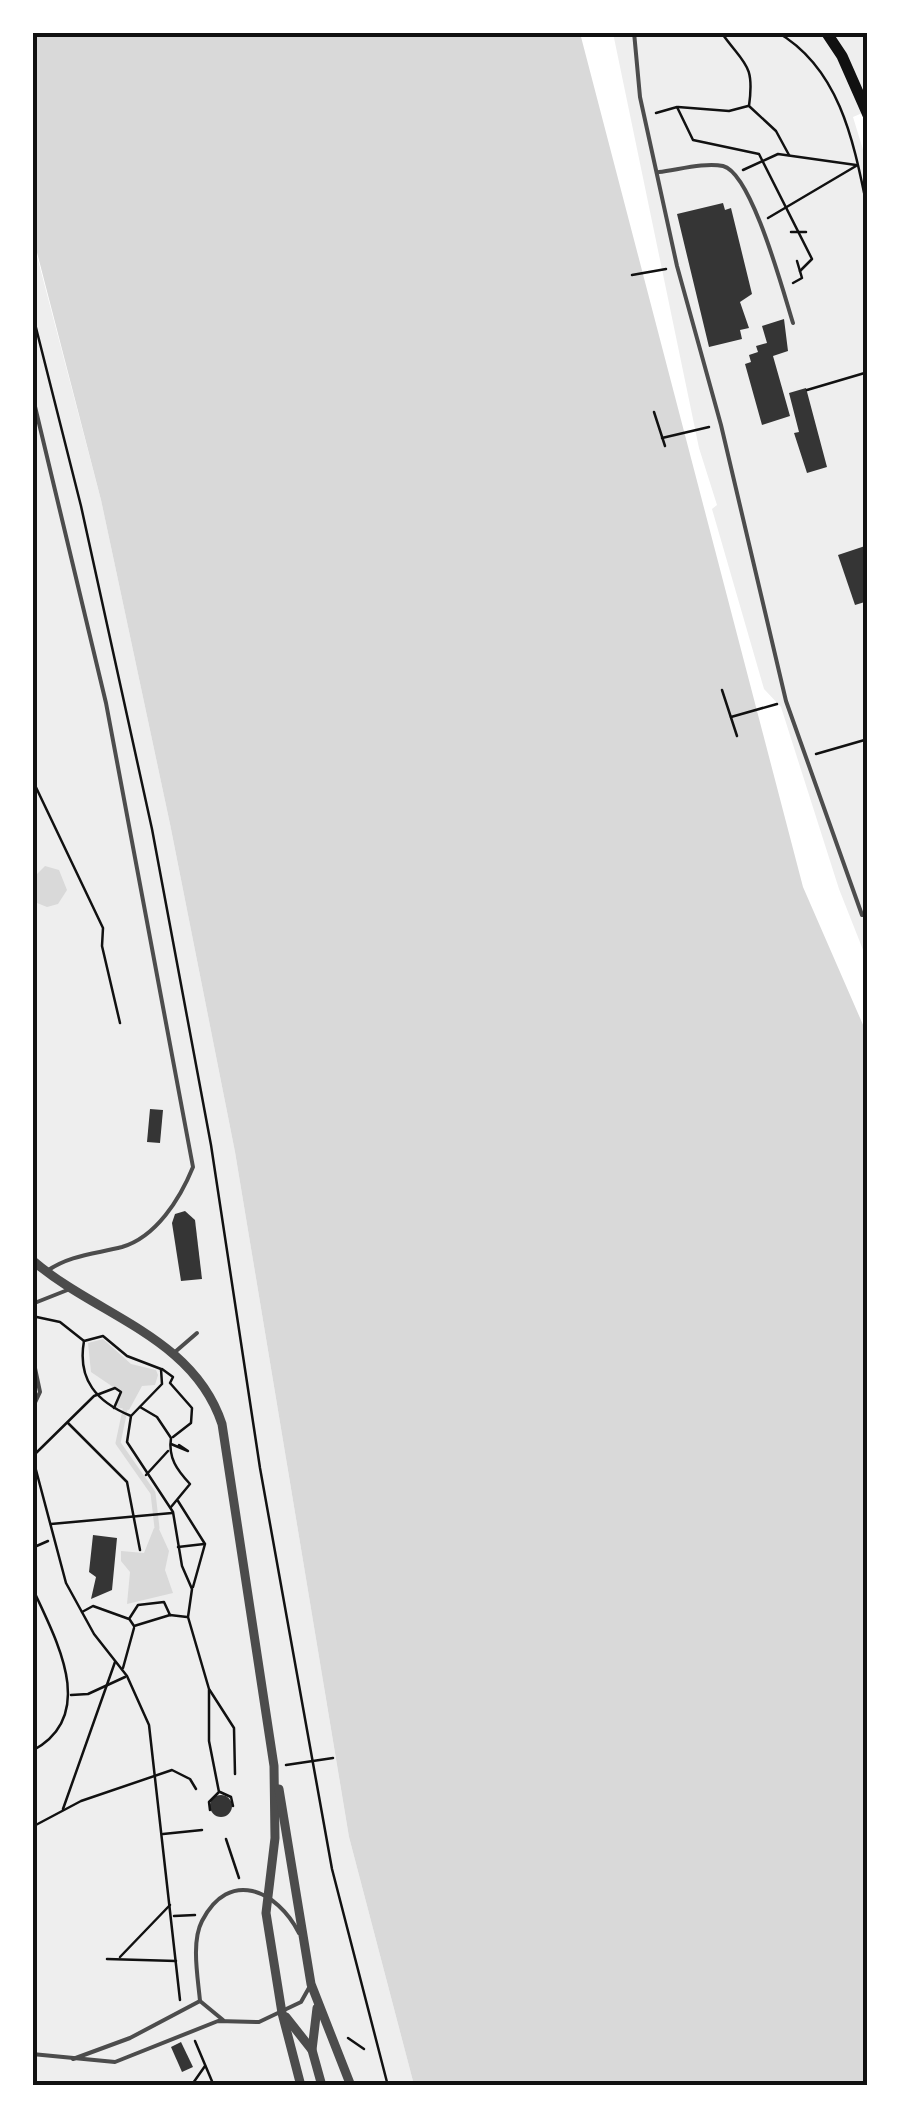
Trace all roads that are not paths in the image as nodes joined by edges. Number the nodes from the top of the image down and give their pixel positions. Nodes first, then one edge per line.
1 (634, 32) edge
2 (826, 32) edge
3 (868, 115) edge
4 (659, 172) junction
5 (793, 323) dead end
6 (32, 394) edge
7 (862, 915) dead end
8 (32, 1260) edge
9 (46, 1272) junction
10 (71, 1288) junction
11 (32, 1304) edge
12 (196, 1333) dead end
13 (175, 1352) junction
14 (32, 1354) edge
15 (32, 1409) edge
16 (274, 1766) junction
17 (267, 1894) junction
18 (304, 1946) junction
19 (311, 1984) junction
20 (200, 2001) junction
21 (317, 2005) junction
22 (282, 2013) junction
23 (224, 2021) junction
24 (312, 2050) junction
25 (32, 2054) edge
26 (72, 2060) junction
27 (301, 2086) edge
28 (322, 2086) edge
29 (351, 2086) edge

1 - 4 lane
2 - 3 main road
4 - 5 lane
4 - 7 lane
6 - 9 lane
8 - 9 street
9 - 10 street
10 - 11 lane
10 - 13 street
12 - 13 lane
13 - 16 street
14 - 15 lane
16 - 17 street
16 - 18 street
17 - 18 lane
17 - 20 lane
17 - 22 street
18 - 19 street
19 - 21 street
19 - 22 lane
20 - 23 lane
20 - 26 lane
21 - 24 street
21 - 29 street
22 - 23 lane
22 - 24 street
22 - 27 street
23 - 26 lane
24 - 28 street
25 - 26 lane

